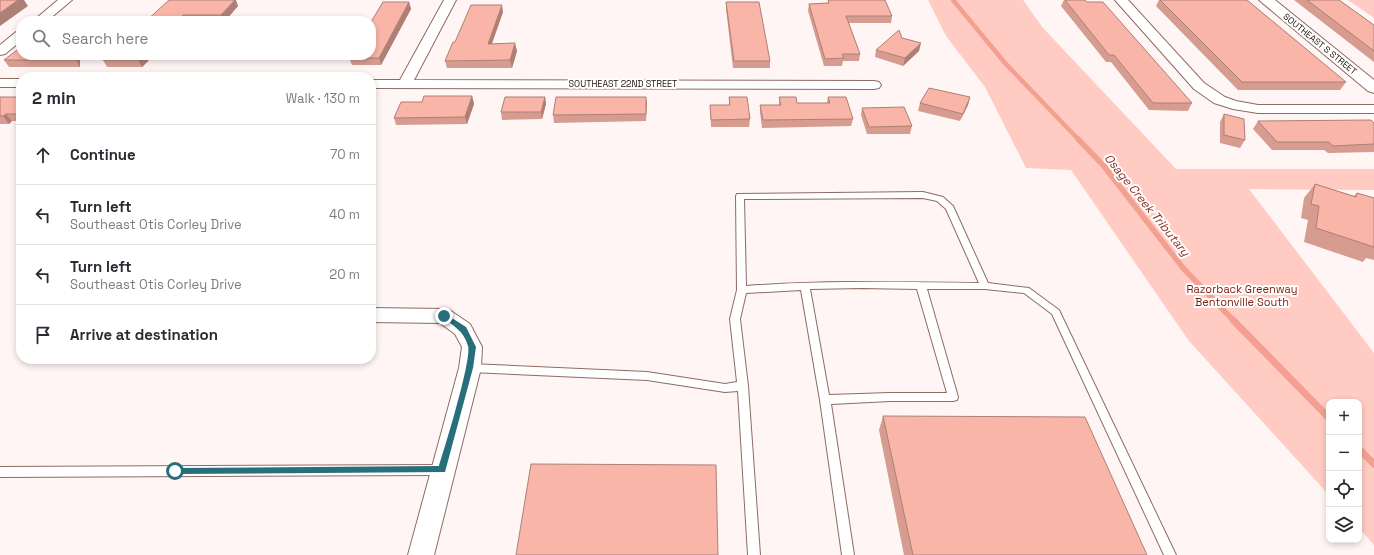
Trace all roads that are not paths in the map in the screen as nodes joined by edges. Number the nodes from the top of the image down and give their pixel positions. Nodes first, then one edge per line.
1 (66, 0) edge
2 (450, 0) edge
3 (1121, 0) edge
4 (1266, 0) edge
5 (45, 16) edge
6 (16, 39) edge
7 (0, 51) edge
8 (0, 83) edge
9 (16, 84) edge
10 (376, 84) edge
11 (406, 84) junction
12 (874, 85) dead end
13 (1374, 88) edge
14 (1374, 109) edge
15 (921, 285) junction
16 (805, 286) junction
17 (985, 286) junction
18 (742, 290) junction
19 (376, 315) edge
20 (470, 368) junction
21 (743, 386) junction
22 (826, 400) junction
23 (443, 470) junction
24 (0, 472) edge
25 (421, 555) edge
26 (754, 555) edge
27 (848, 555) edge
28 (1170, 555) edge

1 - 5 street
2 - 11 street
3 - 14 street
4 - 13 street, SOUTHEAST S STREET
6 - 7 street
8 - 9 street
10 - 11 street, SOUTHEAST 22ND STREET
11 - 12 street, SOUTHEAST 22ND STREET
15 - 16 lane
15 - 17 lane
15 - 22 lane
16 - 18 lane
16 - 22 lane
17 - 18 lane
17 - 28 lane
18 - 21 lane
19 - 20 street
20 - 21 lane
20 - 23 street
21 - 26 lane
22 - 27 lane
23 - 24 lane
23 - 25 street

